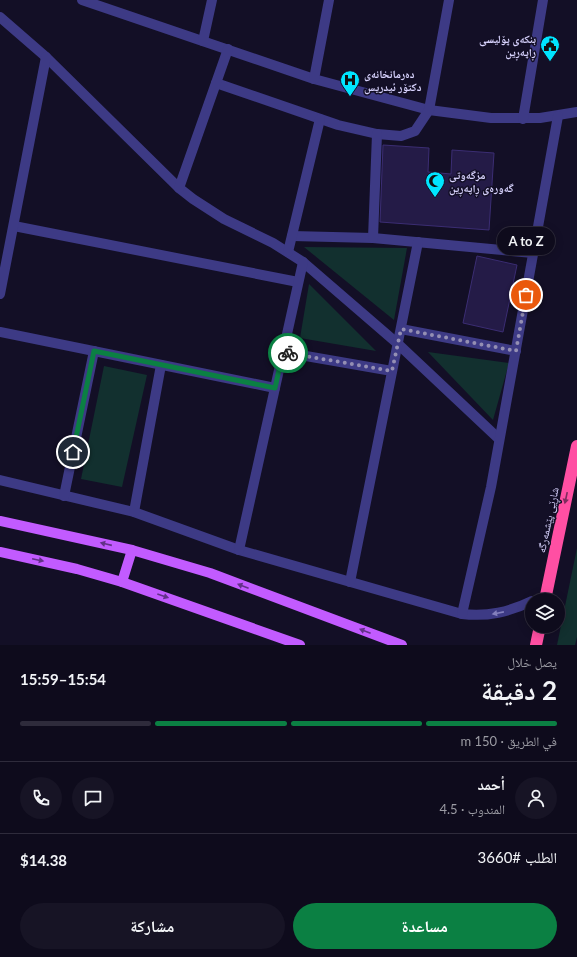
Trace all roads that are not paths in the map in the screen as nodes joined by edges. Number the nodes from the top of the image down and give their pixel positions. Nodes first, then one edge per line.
1 (82, 0) edge
2 (212, 0) edge
3 (329, 0) edge
4 (449, 0) edge
5 (543, 0) edge
6 (93, 2) edge
7 (0, 17) edge
8 (203, 41) junction
9 (228, 49) junction
10 (46, 57) junction
11 (314, 79) junction
12 (216, 83) junction
13 (428, 110) junction
14 (576, 114) edge
15 (558, 116) junction
16 (320, 119) junction
17 (522, 119) junction
18 (377, 134) junction
19 (179, 188) junction
20 (14, 226) junction
21 (292, 236) junction
22 (373, 238) junction
23 (418, 242) junction
24 (288, 252) junction
25 (533, 253) junction
26 (3, 262) edge
27 (303, 262) junction
28 (298, 282) junction
29 (0, 294) edge
30 (401, 329) junction
31 (0, 332) edge
32 (398, 344) junction
33 (94, 351) junction
34 (516, 351) junction
35 (283, 352) junction
36 (162, 365) junction
37 (392, 371) junction
38 (275, 388) junction
39 (500, 439) junction
40 (577, 446) edge
41 (0, 480) edge
42 (64, 496) junction
43 (134, 512) junction
44 (0, 521) edge
45 (132, 550) junction
46 (238, 550) junction
47 (0, 552) edge
48 (122, 582) junction
49 (350, 582) junction
50 (546, 593) edge
51 (525, 604) edge
52 (462, 614) junction
53 (539, 633) edge
54 (300, 645) edge
55 (402, 645) edge
56 (536, 645) edge

1 - 6 street
2 - 8 street
3 - 11 street
4 - 13 street
5 - 17 street
6 - 8 street
7 - 10 street
8 - 9 street
9 - 11 street
9 - 12 street
10 - 19 street
10 - 20 street
11 - 13 street
12 - 16 street
12 - 19 street
13 - 17 street
13 - 18 street
14 - 15 street
15 - 17 street
15 - 25 street
16 - 18 street
16 - 21 street
18 - 22 street
19 - 24 street
20 - 26 street
20 - 28 street
21 - 22 street
21 - 24 street
22 - 23 street
23 - 25 street
23 - 30 street
24 - 27 street
25 - 34 street
26 - 29 street
27 - 28 street
27 - 32 street
28 - 35 street
30 - 32 street
30 - 34 street
31 - 33 street
32 - 37 street
32 - 39 street
33 - 36 street
33 - 42 street
34 - 39 street
35 - 37 street
35 - 38 street
36 - 38 street
36 - 43 street
37 - 49 street
38 - 46 street
39 - 52 street
40 -> 50 highway, شاڕێی پێشمەرگە
41 - 42 street
42 - 43 street
43 - 46 street
45 -> 44 main road
45 - 48 main road
55 -> 45 main road
46 - 49 street
47 -> 48 main road
48 -> 54 main road
49 - 52 street
51 -> 52 street
53 - 56 highway

